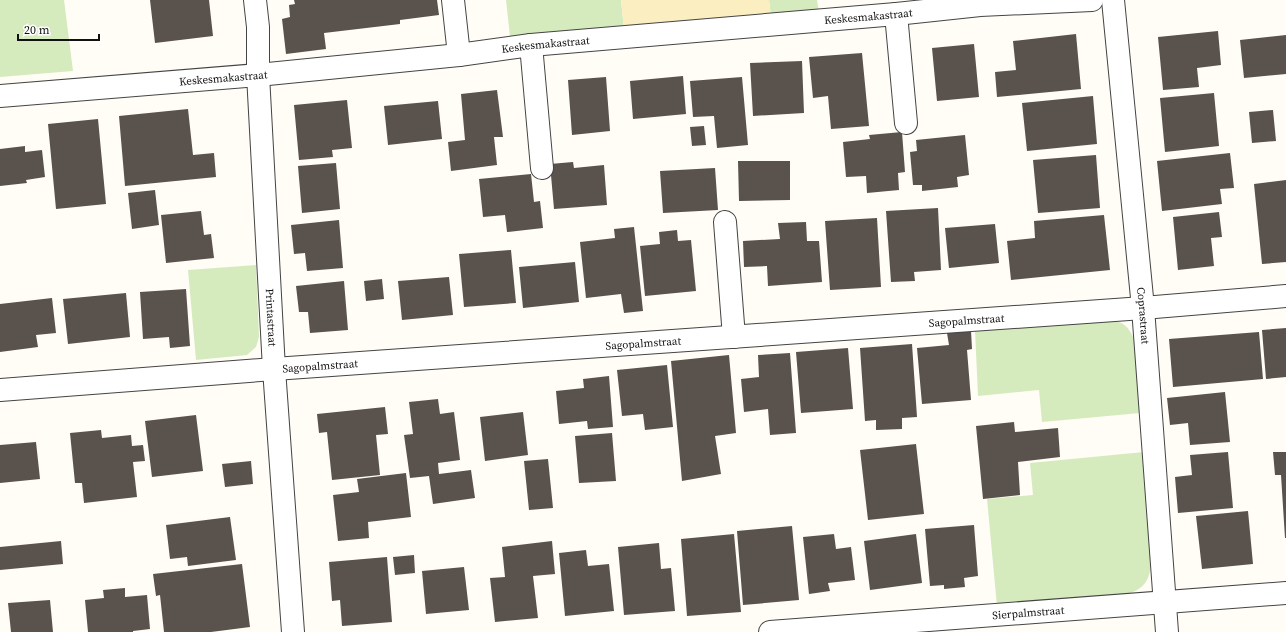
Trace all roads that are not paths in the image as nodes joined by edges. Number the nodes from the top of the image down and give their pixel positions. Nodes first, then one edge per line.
1 (255, 0) edge
2 (453, 0) edge
3 (1092, 0) edge
4 (1113, 0) edge
5 (980, 3) edge
6 (896, 14) junction
7 (531, 45) junction
8 (458, 55) junction
9 (258, 75) junction
10 (0, 96) edge
11 (906, 123) dead end
12 (542, 168) dead end
13 (725, 222) dead end
14 (1286, 296) edge
15 (1143, 308) junction
16 (734, 337) junction
17 (274, 369) junction
18 (0, 390) edge
19 (1286, 593) edge
20 (1164, 603) junction
21 (293, 632) edge
22 (770, 632) edge
23 (1167, 632) edge

1 - 9 street, Printastraat
2 - 8 street
3 - 5 street, Keskesmakastraat
4 - 15 street, Coprastraat
5 - 6 street, Keskesmakastraat
6 - 7 street, Keskesmakastraat
6 - 11 street
7 - 8 street, Keskesmakastraat
7 - 12 street
8 - 9 street, Keskesmakastraat
9 - 10 street, Keskesmakastraat
9 - 17 street, Printastraat
13 - 16 street
14 - 15 street, Sagopalmstraat
15 - 16 street, Sagopalmstraat
15 - 20 street, Coprastraat
16 - 17 street, Sagopalmstraat
17 - 18 street, Sagopalmstraat
17 - 21 street, Printastraat
19 - 20 street, Sierpalmstraat
20 - 22 street, Sierpalmstraat
20 - 23 street, Coprastraat

